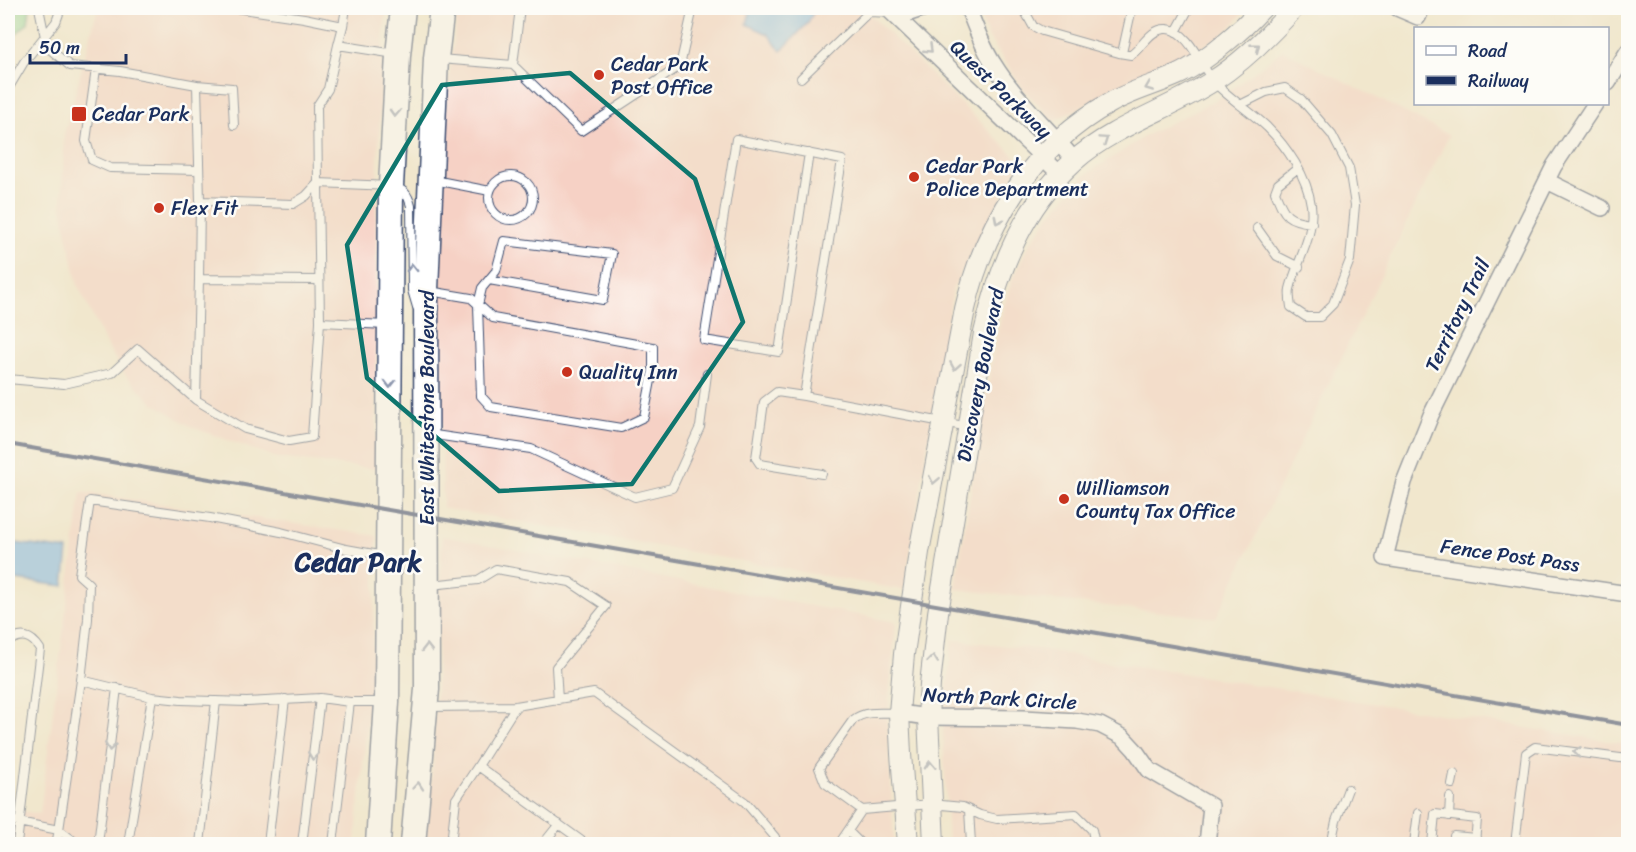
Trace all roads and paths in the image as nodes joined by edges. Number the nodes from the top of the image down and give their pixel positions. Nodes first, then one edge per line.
1 (39, 8) edge
2 (61, 8) edge
3 (236, 8) edge
4 (346, 8) edge
5 (403, 8) edge
6 (442, 8) edge
7 (520, 8) edge
8 (693, 8) edge
9 (925, 8) edge
10 (968, 8) edge
11 (1023, 8) edge
12 (1132, 8) edge
13 (1189, 8) edge
14 (1262, 8) edge
15 (1294, 8) edge
16 (1396, 8) edge
17 (1422, 8) edge
18 (890, 10) edge
19 (343, 26) junction
20 (1176, 32) junction
21 (44, 38) junction
22 (338, 45) junction
23 (1629, 51) edge
24 (1122, 54) junction
25 (398, 55) junction
26 (436, 58) junction
27 (1201, 60) junction
28 (513, 65) junction
29 (96, 69) junction
30 (801, 78) dead end
31 (1213, 81) junction
32 (1609, 81) edge
33 (197, 85) junction
34 (8, 89) edge
35 (1240, 105) junction
36 (1593, 105) edge
37 (234, 125) dead end
38 (1058, 140) junction
39 (809, 153) junction
40 (1042, 157) junction
41 (1068, 168) junction
42 (1298, 168) junction
43 (198, 170) junction
44 (429, 179) junction
45 (1547, 181) junction
46 (318, 183) junction
47 (391, 186) junction
48 (490, 191) junction
49 (200, 201) junction
50 (1602, 208) dead end
51 (1311, 223) junction
52 (1257, 228) dead end
53 (1299, 267) junction
54 (199, 279) junction
55 (319, 280) junction
56 (489, 280) junction
57 (426, 290) junction
58 (478, 305) junction
59 (320, 322) junction
60 (391, 326) junction
61 (427, 346) junction
62 (707, 374) dead end
63 (8, 379) edge
64 (804, 396) junction
65 (196, 400) junction
66 (945, 422) junction
67 (970, 427) junction
68 (427, 434) junction
69 (822, 474) dead end
70 (387, 556) junction
71 (1385, 558) joint
72 (427, 585) junction
73 (1629, 594) edge
74 (8, 642) edge
75 (81, 680) junction
76 (117, 688) junction
77 (152, 697) junction
78 (320, 698) junction
79 (285, 699) junction
80 (558, 700) junction
81 (216, 701) junction
82 (350, 702) junction
83 (387, 702) junction
84 (516, 706) junction
85 (425, 707) junction
86 (899, 713) junction
87 (928, 717) junction
88 (1629, 759) edge
89 (478, 766) junction
90 (1454, 774) dead end
91 (1452, 784) dead end
92 (1348, 789) dead end
93 (1450, 797) dead end
94 (931, 804) junction
95 (905, 806) junction
96 (862, 810) junction
97 (969, 810) junction
98 (1418, 813) dead end
99 (1449, 816) junction
100 (8, 820) edge
101 (18, 822) junction
102 (559, 824) junction
103 (59, 830) junction
104 (848, 831) junction
105 (1454, 836) dead end
106 (1476, 841) edge
107 (17, 844) edge
108 (56, 844) edge
109 (78, 844) edge
110 (98, 844) edge
111 (128, 844) edge
112 (200, 844) edge
113 (268, 844) edge
114 (302, 844) edge
115 (333, 844) edge
116 (378, 844) edge
117 (413, 844) edge
118 (452, 844) edge
119 (543, 844) edge
120 (586, 844) edge
121 (776, 844) edge
122 (839, 844) edge
123 (861, 844) edge
124 (908, 844) edge
125 (934, 844) edge
126 (971, 844) edge
127 (1095, 844) edge
128 (1207, 844) edge
129 (1331, 844) edge
130 (1414, 844) edge
131 (1432, 844) edge
132 (1515, 844) edge

1 - 21 lane
2 - 21 lane
3 - 19 lane
4 - 19 lane
5 - 25 main road, East Whitestone Boulevard
6 - 26 main road, East Whitestone Boulevard
7 - 28 lane
8 - 28 lane
9 - 18 street
10 - 38 street, Quest Parkway
11 - 24 lane
12 - 24 lane
13 - 20 lane
14 - 27 street, Discovery Boulevard
31 -> 15 street, Discovery Boulevard
16 - 17 street
18 - 30 lane
18 -> 40 street, Quest Parkway
19 - 22 lane
20 - 24 lane
20 - 27 lane
21 - 29 lane
21 - 34 lane
22 - 25 lane
22 - 46 lane
23 - 32 street
25 -> 47 main road, East Whitestone Boulevard
26 - 28 lane
26 - 44 main road, East Whitestone Boulevard
27 - 31 lane
27 -> 38 street, Discovery Boulevard
29 - 33 lane
29 - 43 lane
31 - 35 lane
41 -> 31 street, Discovery Boulevard
33 - 37 lane
33 - 43 lane
35 - 42 lane
35 - 53 lane
36 - 45 street, Territory Trail
38 - 40 street, Discovery Boulevard
38 - 41 street, Quest Parkway
39 - 39 lane
39 - 64 lane
40 - 41 street, Quest Parkway
40 -> 66 street, Discovery Boulevard
41 - 67 street, Discovery Boulevard
42 - 51 lane
42 - 51 lane
43 - 49 lane
44 - 48 lane
44 - 57 main road, East Whitestone Boulevard
45 - 50 street
45 - 71 street, Territory Trail
46 - 47 lane
46 - 49 lane
46 - 55 lane
47 - 60 main road, East Whitestone Boulevard
61 -> 47 lane
48 - 48 lane
49 - 54 lane
51 - 53 lane
52 - 53 lane
54 - 55 lane
54 - 65 lane
55 - 59 lane
56 - 56 lane
56 - 58 lane
57 - 58 lane
57 - 61 main road, East Whitestone Boulevard
58 - 58 lane
59 - 60 lane
59 - 65 lane
60 -> 70 main road, East Whitestone Boulevard
61 - 68 main road, East Whitestone Boulevard
62 - 68 lane
63 - 65 lane
64 - 66 lane
64 - 69 lane
66 - 67 lane
66 -> 86 street, Discovery Boulevard
87 -> 67 street, Discovery Boulevard
68 - 72 main road, East Whitestone Boulevard
70 - 75 lane
70 - 83 main road, East Whitestone Boulevard
71 - 73 street, Fence Post Pass
72 - 80 lane
85 -> 72 main road, East Whitestone Boulevard
74 - 101 lane
75 - 76 lane
75 - 103 lane
76 - 77 lane
76 -> 110 lane
77 - 81 lane
77 - 111 lane
78 - 79 lane
78 - 82 lane
78 -> 114 lane
79 - 81 lane
79 - 113 lane
80 - 84 lane
80 - 121 lane
81 - 112 lane
82 - 83 lane
82 - 115 lane
83 - 116 main road, East Whitestone Boulevard
84 - 85 lane
84 - 89 lane
117 -> 85 main road, East Whitestone Boulevard
86 - 87 street, North Park Circle
86 - 95 street, Discovery Boulevard
86 - 96 lane
94 -> 87 street, Discovery Boulevard
87 - 128 street, North Park Circle
88 -> 132 lane
89 - 102 lane
89 - 118 lane
90 - 91 lane
92 - 129 lane
93 - 99 lane
94 - 95 lane
94 - 97 lane
94 - 125 street, Discovery Boulevard
95 - 96 lane
95 - 124 street, Discovery Boulevard
96 - 104 lane
97 - 126 lane
97 - 127 lane
98 - 130 lane
99 - 106 lane
99 - 131 lane
100 - 101 lane
101 - 103 lane
101 - 107 lane
102 - 119 lane
102 - 120 lane
103 - 108 lane
103 - 109 lane
104 - 122 lane
104 - 123 lane
105 - 106 lane

